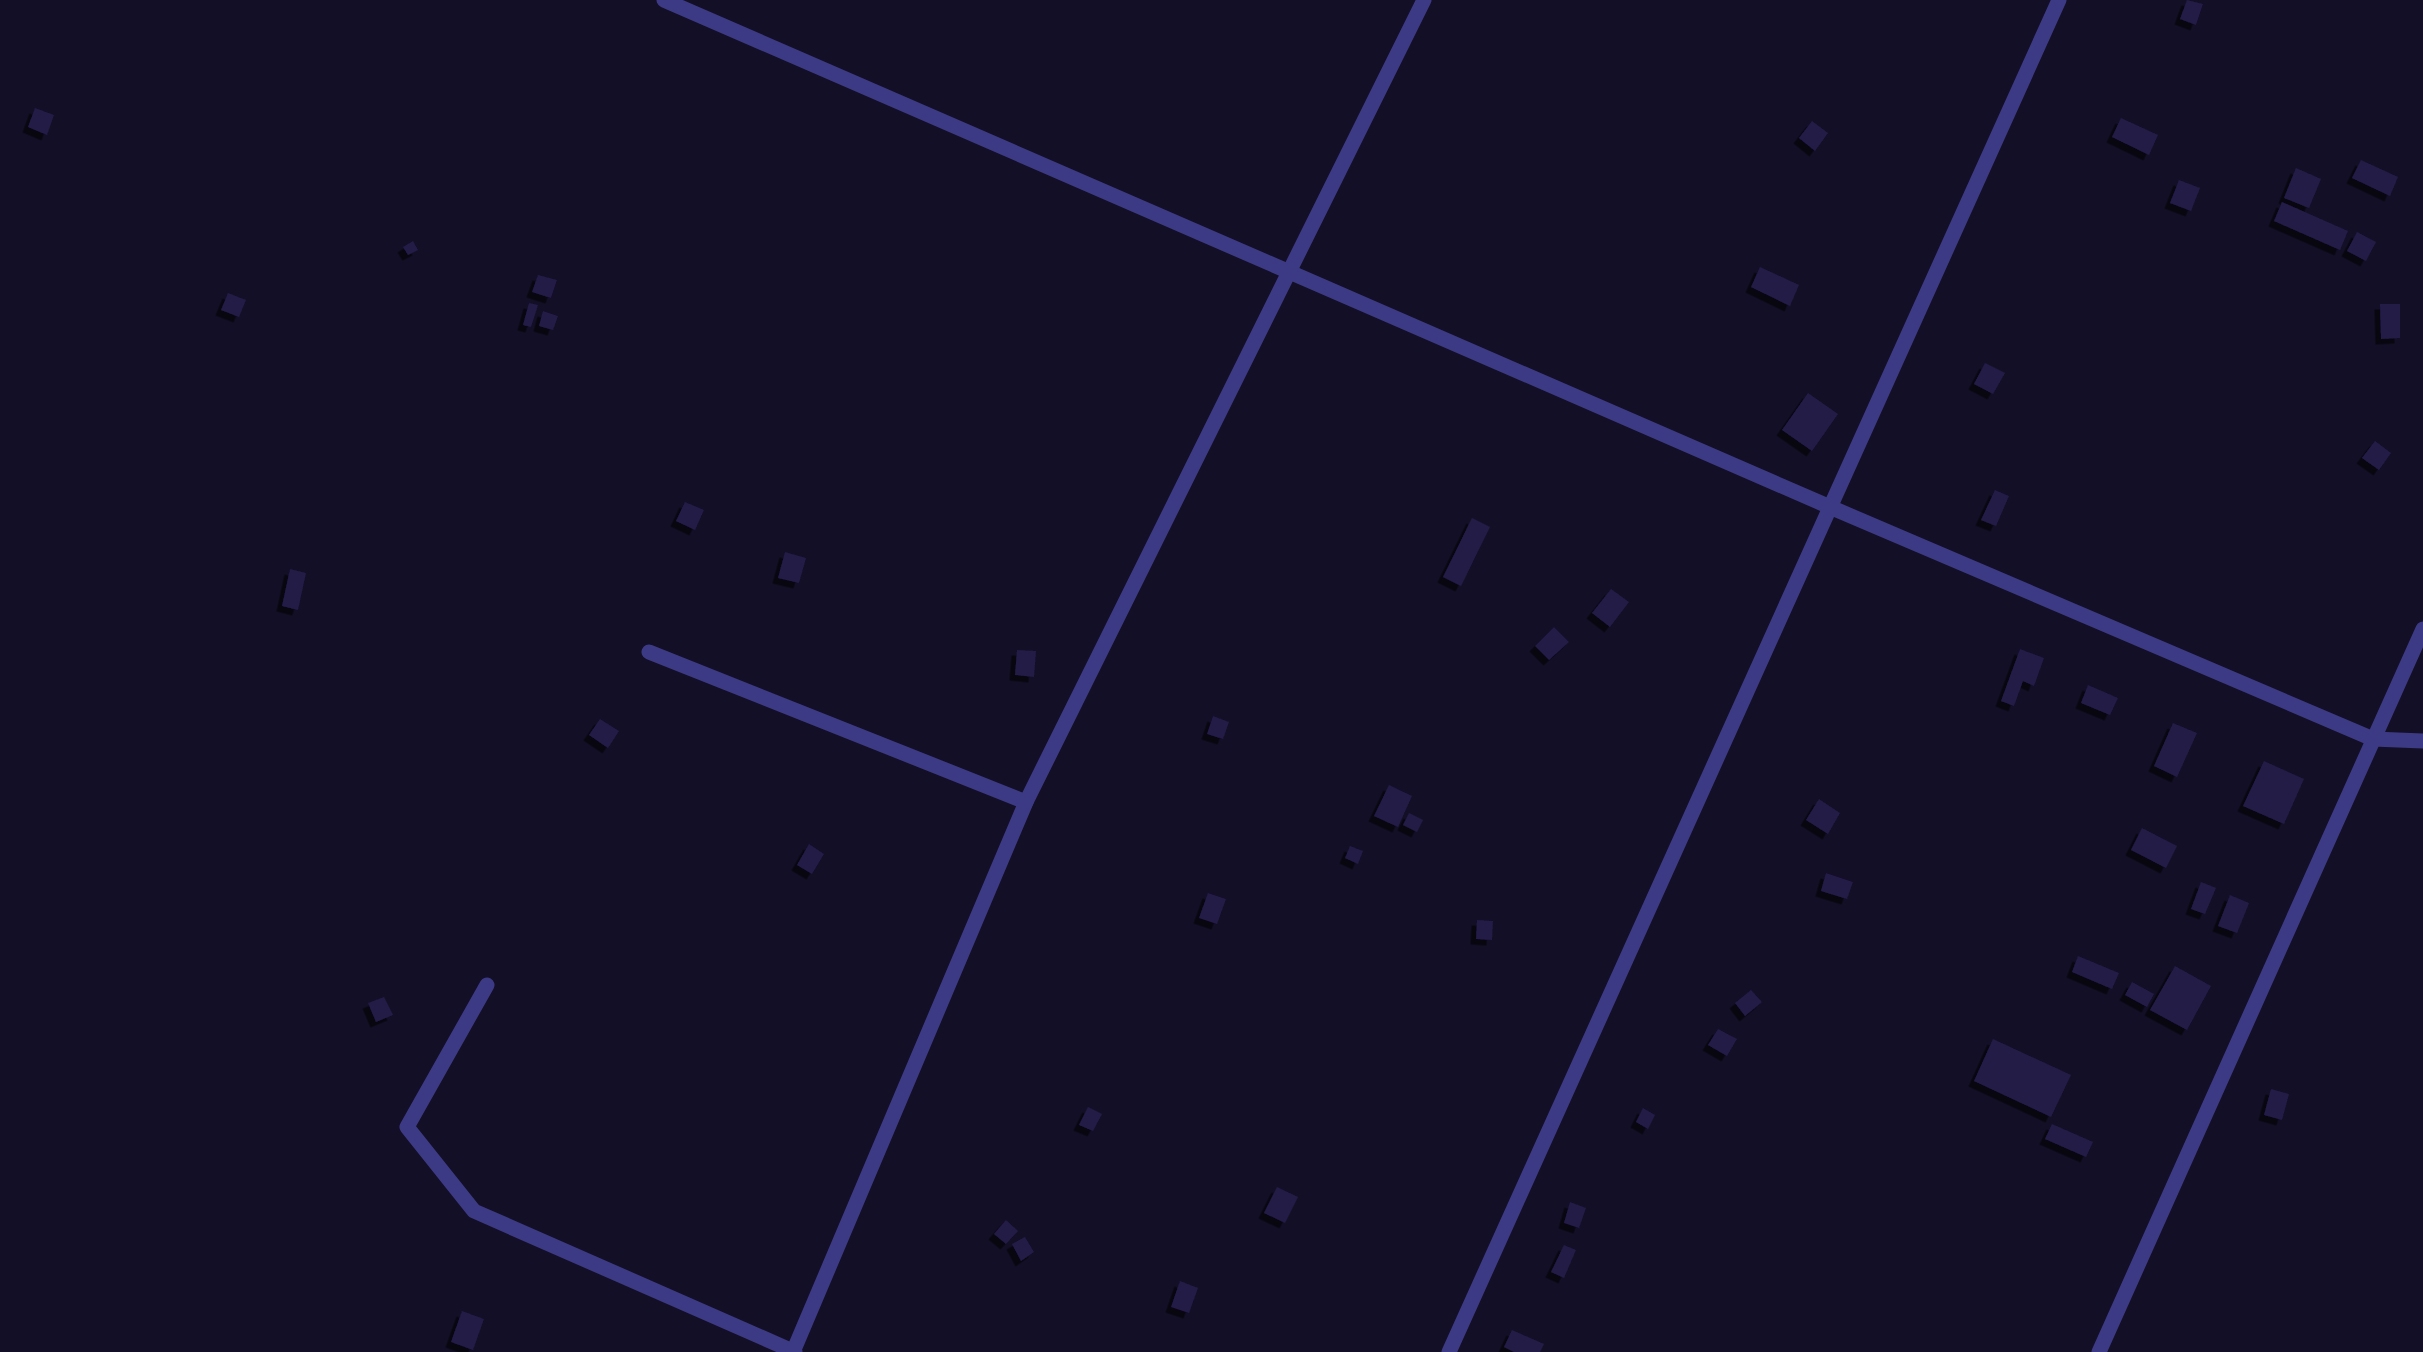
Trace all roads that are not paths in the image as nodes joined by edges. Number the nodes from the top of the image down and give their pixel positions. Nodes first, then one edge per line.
1 (664, 0) edge
2 (1424, 0) edge
3 (2059, 0) edge
4 (1289, 271) junction
5 (1830, 507) junction
6 (2423, 629) edge
7 (649, 652) dead end
8 (2373, 739) junction
9 (2423, 741) edge
10 (1026, 802) junction
11 (487, 985) dead end
12 (794, 1352) edge
13 (1449, 1352) edge
14 (2099, 1352) edge

1 - 4 street
2 - 4 street
3 - 5 street
4 - 5 street
4 - 10 street
5 - 8 street
5 - 13 street
6 - 8 street
7 - 10 street
8 - 9 street
8 - 14 street
10 - 12 street
11 - 12 street

